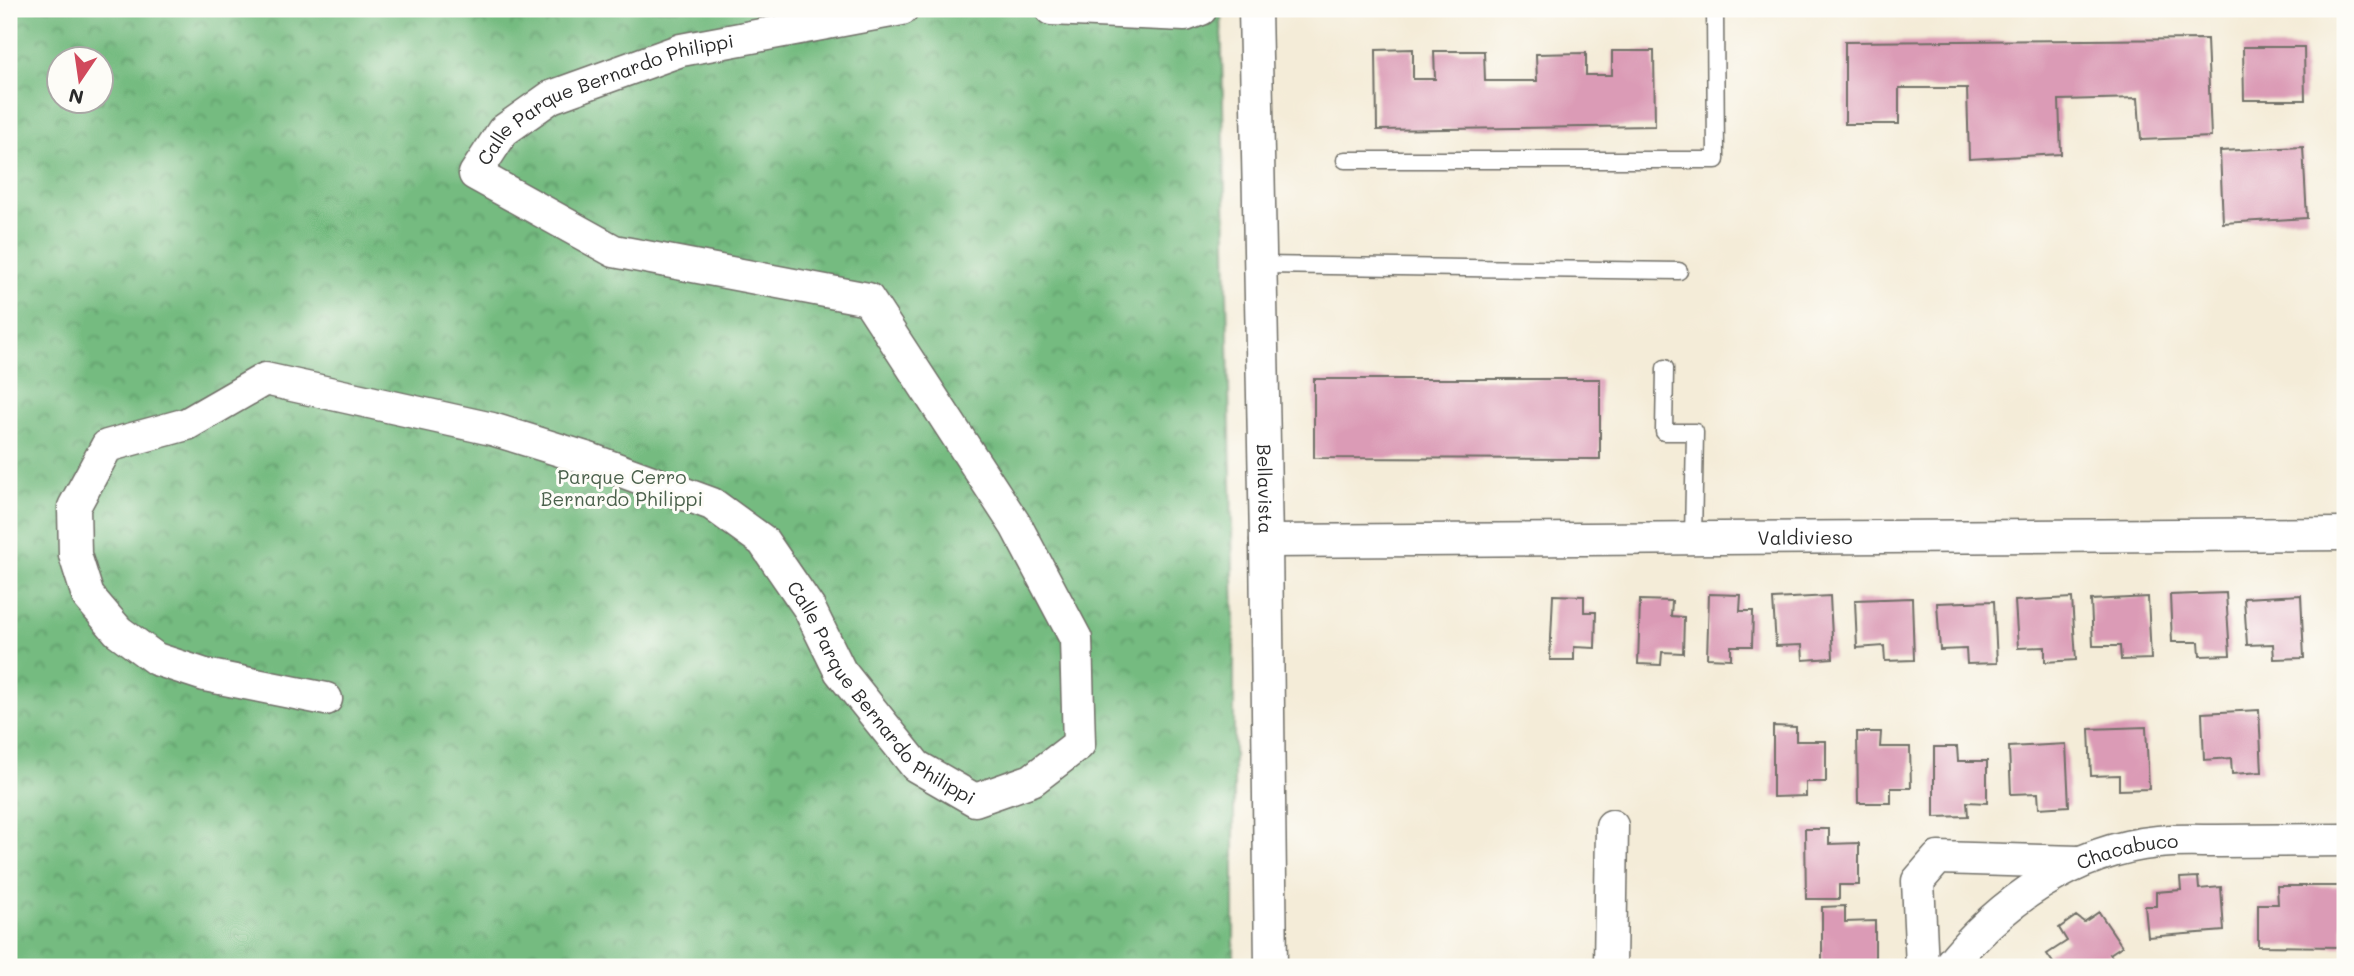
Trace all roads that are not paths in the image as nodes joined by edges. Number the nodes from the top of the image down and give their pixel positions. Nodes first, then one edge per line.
1 (902, 9) edge
2 (1051, 9) edge
3 (1201, 9) edge
4 (1255, 9) edge
5 (1715, 9) edge
6 (1345, 160) dead end
7 (1261, 265) junction
8 (1679, 271) dead end
9 (1665, 368) dead end
10 (2345, 534) edge
11 (1693, 538) junction
12 (1266, 541) junction
13 (326, 699) dead end
14 (1612, 826) dead end
15 (2345, 839) edge
16 (2083, 862) junction
17 (1271, 967) edge
18 (1611, 967) edge
19 (1922, 967) edge
20 (1948, 967) edge

1 - 13 street, Calle Parque Bernardo Philippi
2 - 3 street
4 - 7 street, Bellavista
5 - 6 lane
7 - 8 lane
7 - 12 street, Bellavista
9 - 11 lane
10 - 11 street, Valdivieso
11 - 12 street, Valdivieso
12 - 17 street, Bellavista
14 - 18 street
15 - 16 street, Chacabuco
16 - 19 street
16 - 20 street, Chacabuco

